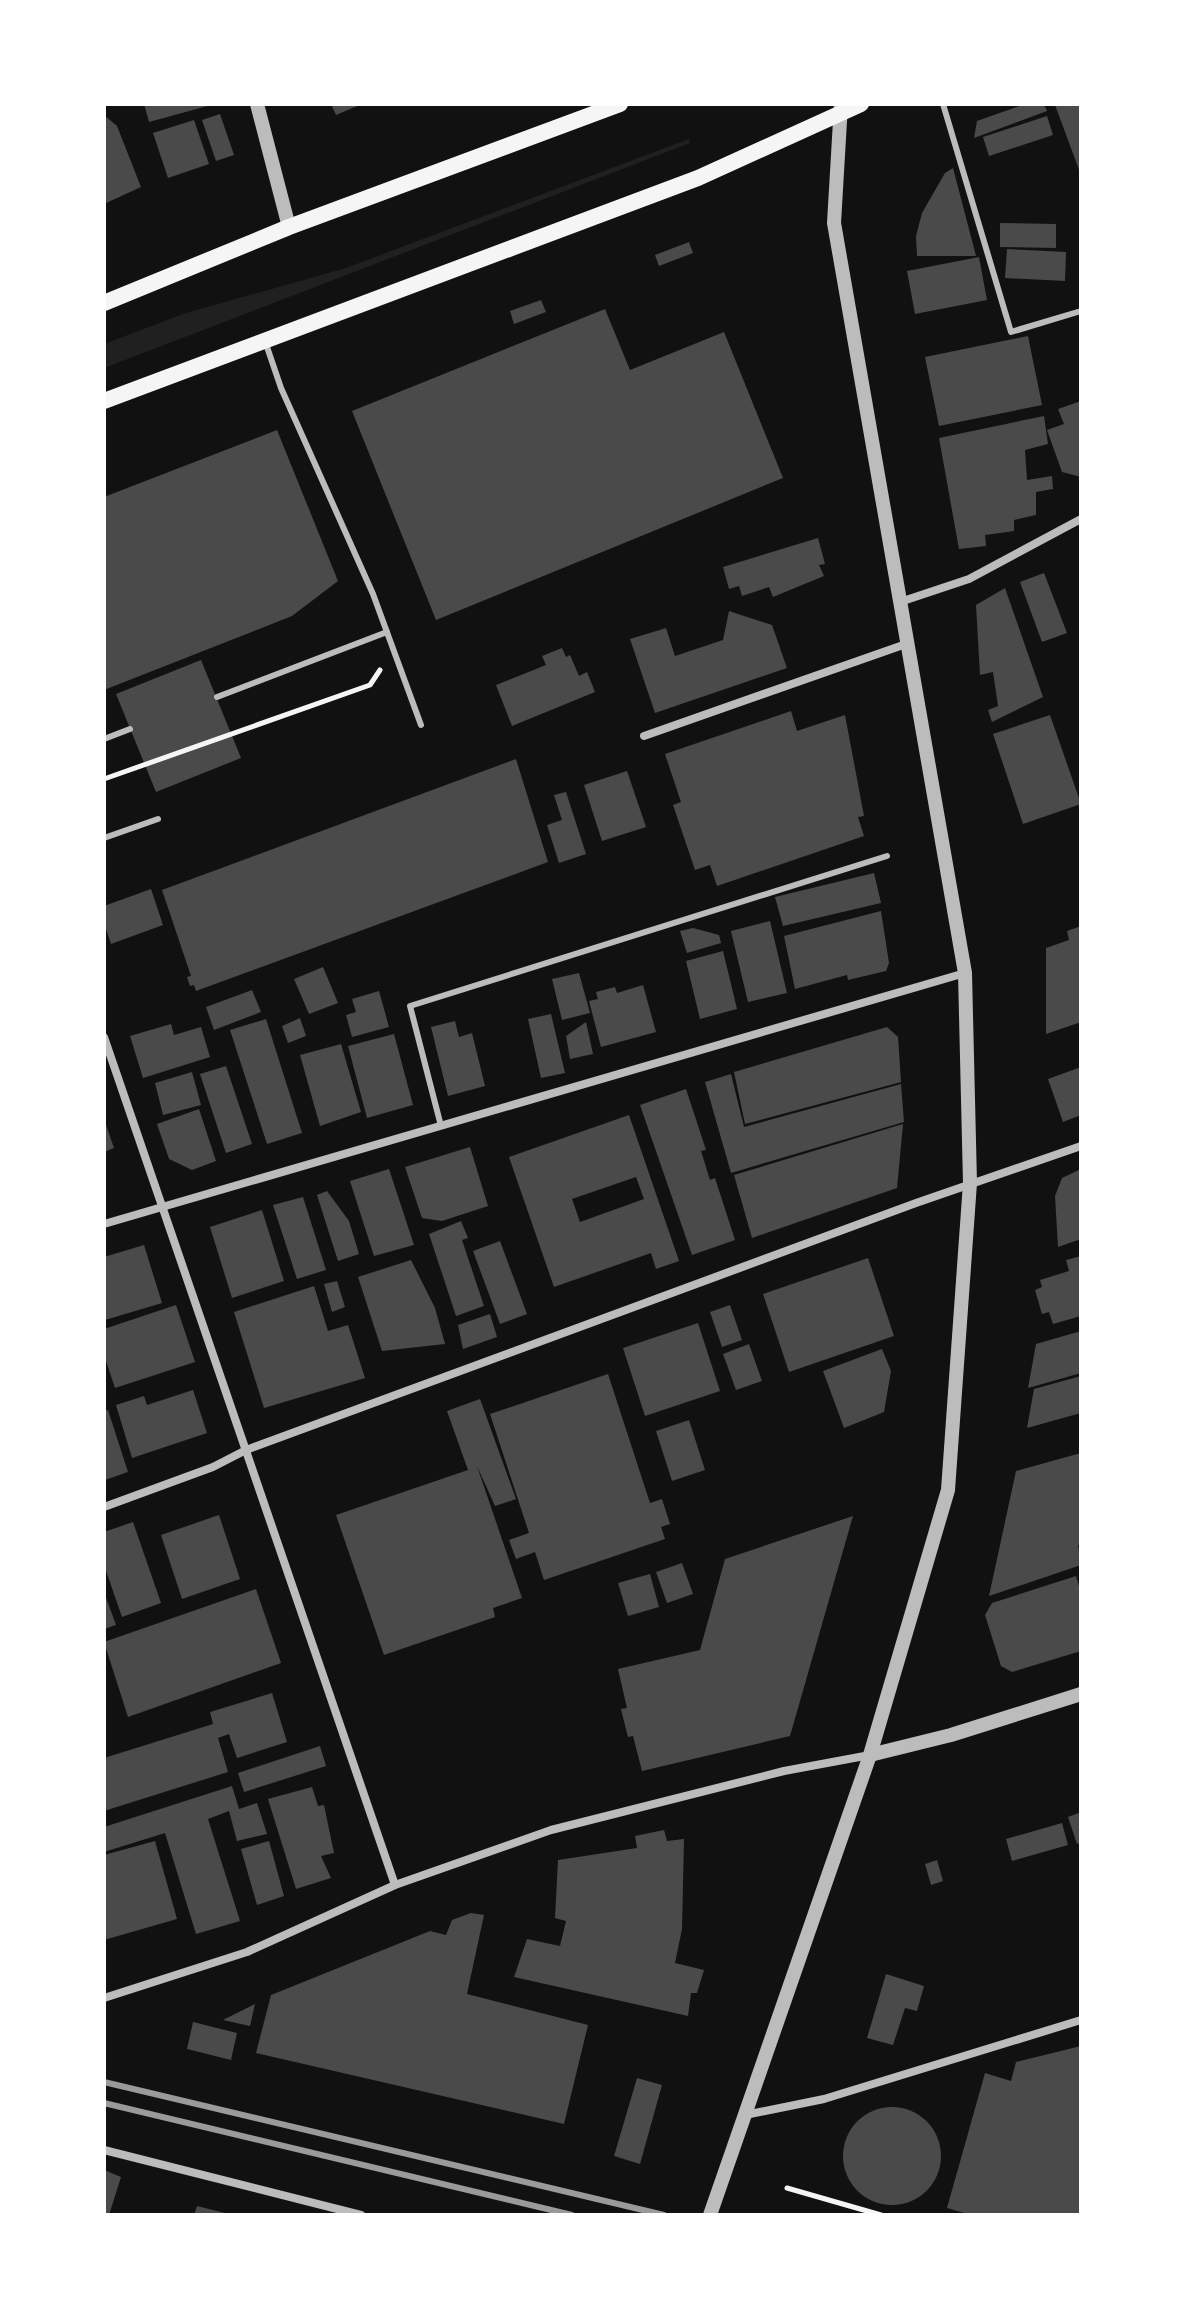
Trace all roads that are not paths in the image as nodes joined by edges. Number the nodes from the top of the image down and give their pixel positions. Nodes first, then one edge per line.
1 (257, 104) edge
2 (620, 104) edge
3 (861, 104) edge
4 (943, 104) edge
5 (840, 109) edge
6 (289, 227) junction
7 (104, 303) edge
8 (1081, 311) edge
9 (265, 341) junction
10 (104, 401) edge
11 (1081, 519) edge
12 (900, 602) junction
13 (387, 632) junction
14 (906, 644) junction
15 (217, 697) dead end
16 (421, 725) dead end
17 (130, 729) dead end
18 (644, 736) dead end
19 (104, 739) edge
20 (158, 819) dead end
21 (104, 838) edge
22 (887, 856) dead end
23 (965, 973) junction
24 (104, 1037) edge
25 (441, 1126) junction
26 (1081, 1146) edge
27 (970, 1183) junction
28 (164, 1207) junction
29 (104, 1224) edge
30 (246, 1450) junction
31 (104, 1507) edge
32 (1081, 1694) edge
33 (870, 1755) junction
34 (395, 1885) junction
35 (104, 1998) edge
36 (1081, 2020) edge
37 (745, 2115) junction
38 (104, 2150) edge
39 (361, 2215) edge
40 (710, 2215) edge

1 - 6 street
2 - 6 main road
3 - 5 main road
4 - 8 lane
5 - 9 main road
5 - 12 street
6 - 7 main road
9 - 10 main road
9 - 13 lane
11 - 12 street
12 - 14 street
13 - 15 lane
13 - 16 lane
14 - 18 street
14 - 23 street
17 - 19 lane
20 - 21 lane
22 - 25 lane
23 - 25 street
23 - 27 street
24 - 28 street
25 - 28 street
26 - 27 street
27 - 30 street
27 - 33 street
28 - 29 street
28 - 30 street
30 - 31 street
30 - 34 street
32 - 33 street
33 - 34 street
33 - 37 street
34 - 35 street
36 - 37 street
37 - 40 street
38 - 39 street

